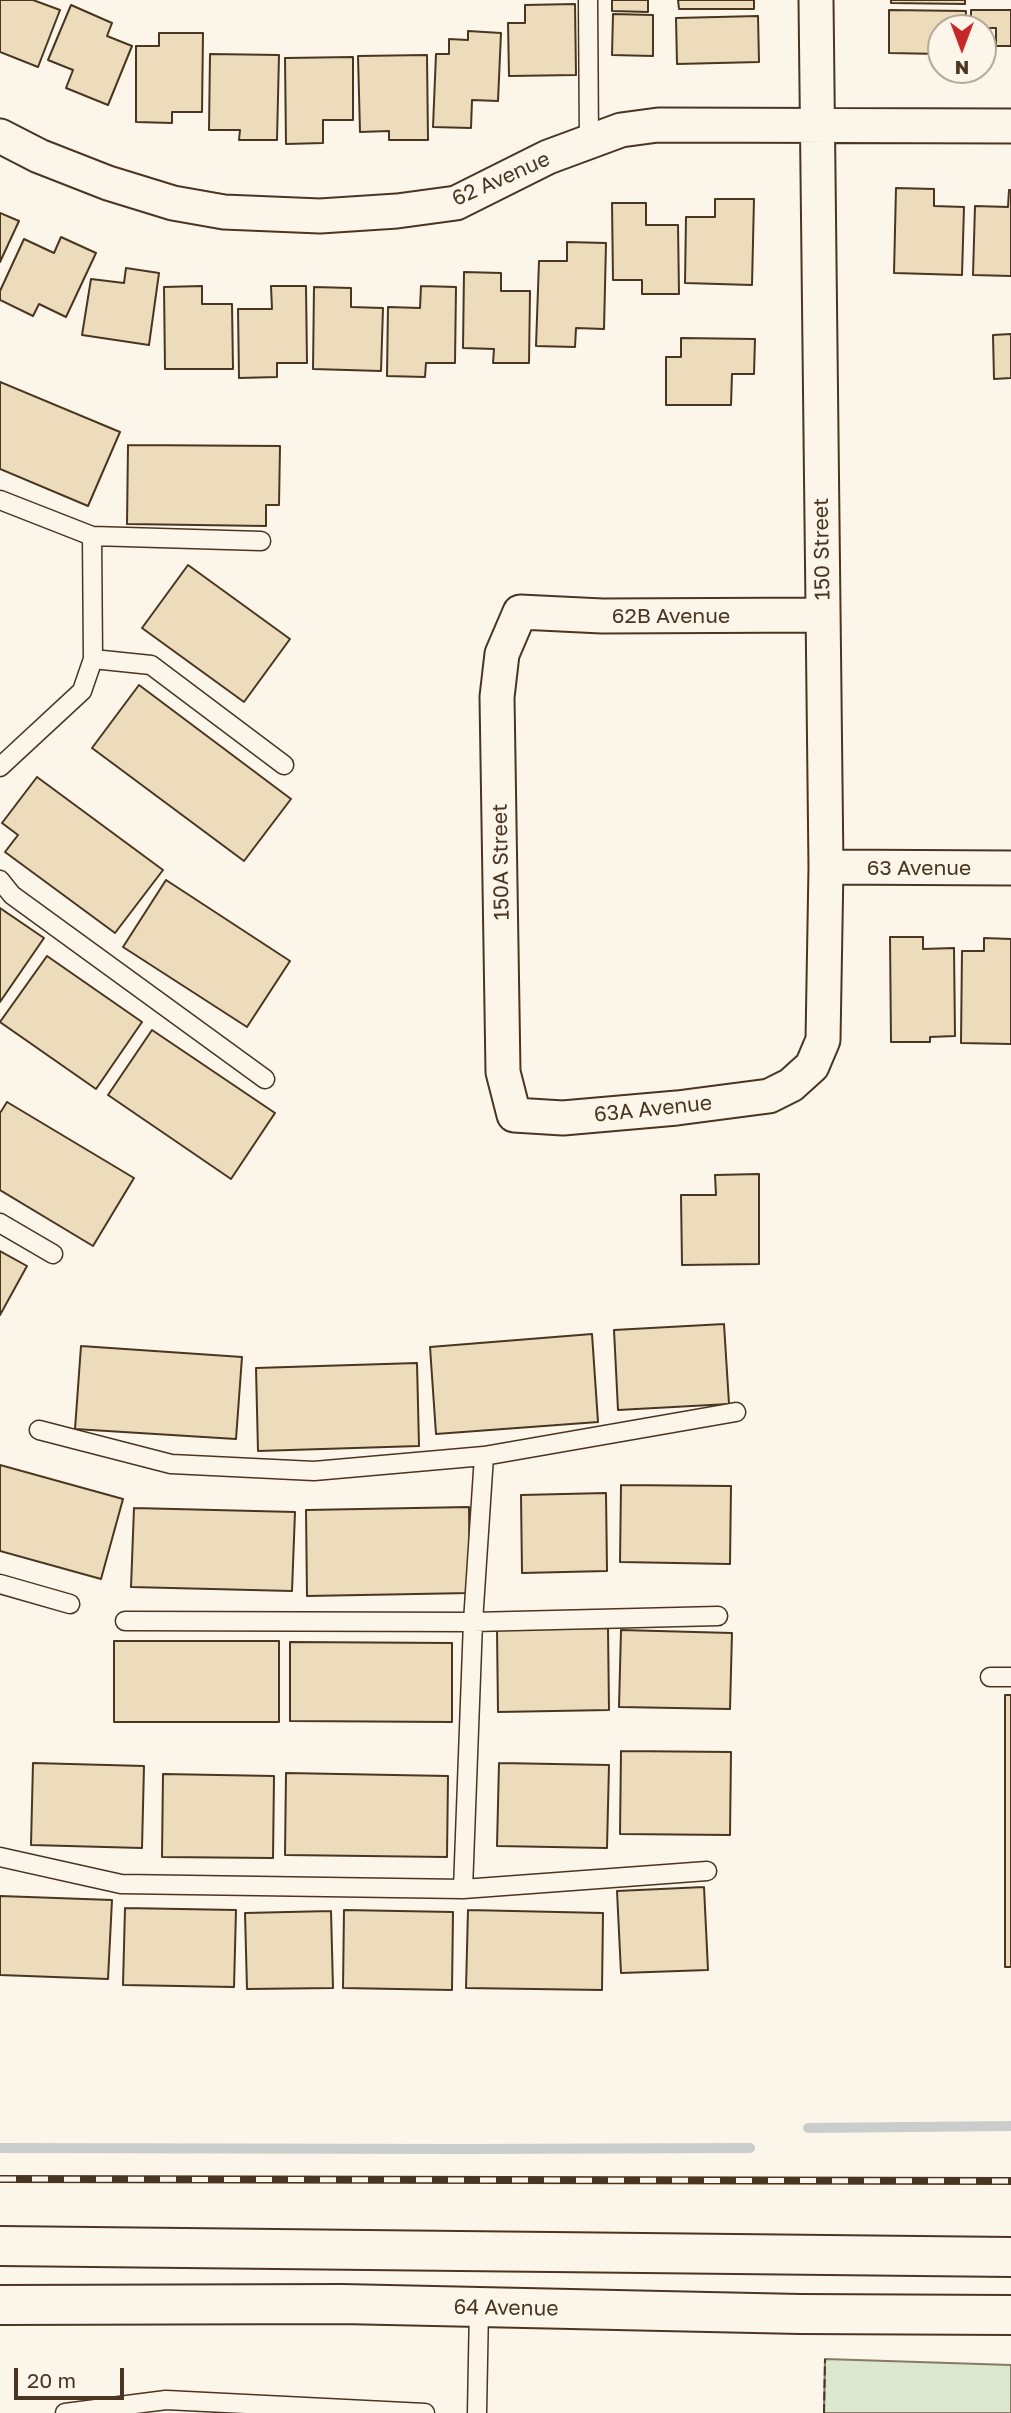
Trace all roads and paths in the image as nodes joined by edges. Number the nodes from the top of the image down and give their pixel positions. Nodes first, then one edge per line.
1 (587, 0) edge
2 (816, 0) edge
3 (816, 124) junction
4 (1011, 126) edge
5 (0, 136) edge
6 (589, 141) junction
7 (0, 500) edge
8 (92, 536) junction
9 (261, 541) dead end
10 (520, 612) joint
11 (823, 615) junction
12 (93, 659) junction
13 (284, 765) dead end
14 (0, 767) edge
15 (826, 867) junction
16 (1011, 868) edge
17 (0, 880) edge
18 (265, 1079) dead end
19 (790, 1086) joint
20 (513, 1115) joint
21 (0, 1223) edge
22 (53, 1254) dead end
23 (736, 1412) dead end
24 (39, 1430) dead end
25 (484, 1456) junction
26 (0, 1584) edge
27 (70, 1604) dead end
28 (718, 1616) dead end
29 (125, 1620) dead end
30 (472, 1622) junction
31 (990, 1677) dead end
32 (1011, 1677) edge
33 (0, 1857) edge
34 (707, 1871) dead end
35 (463, 1889) junction
36 (0, 2246) edge
37 (1011, 2258) edge
38 (0, 2305) edge
39 (480, 2307) junction
40 (1011, 2315) edge
41 (65, 2413) edge
42 (425, 2413) edge
43 (477, 2413) edge

1 - 6 lane
2 - 3 street, 150 Street
3 - 4 street, 62 Avenue
3 - 6 street, 62 Avenue
3 - 11 street, 150 Street
5 - 6 street, 62 Avenue
7 - 8 lane
8 - 9 lane
8 - 12 lane
10 - 11 street, 62B Avenue
10 - 20 street, 150A Street
11 - 15 street, 150 Street
12 - 13 lane
12 - 14 lane
15 - 16 street, 63 Avenue
15 - 19 street, 150 Street
17 - 18 lane
19 - 20 street, 63A Avenue
21 - 22 lane
23 - 25 lane
24 - 25 lane
25 - 30 lane
26 - 27 lane
28 - 30 lane
29 - 30 lane
30 - 35 lane
31 - 32 lane
33 - 35 lane
34 - 35 lane
36 - 37 main road
38 - 39 main road, 64 Avenue
39 - 40 main road, 64 Avenue
39 - 43 lane
41 - 42 lane

